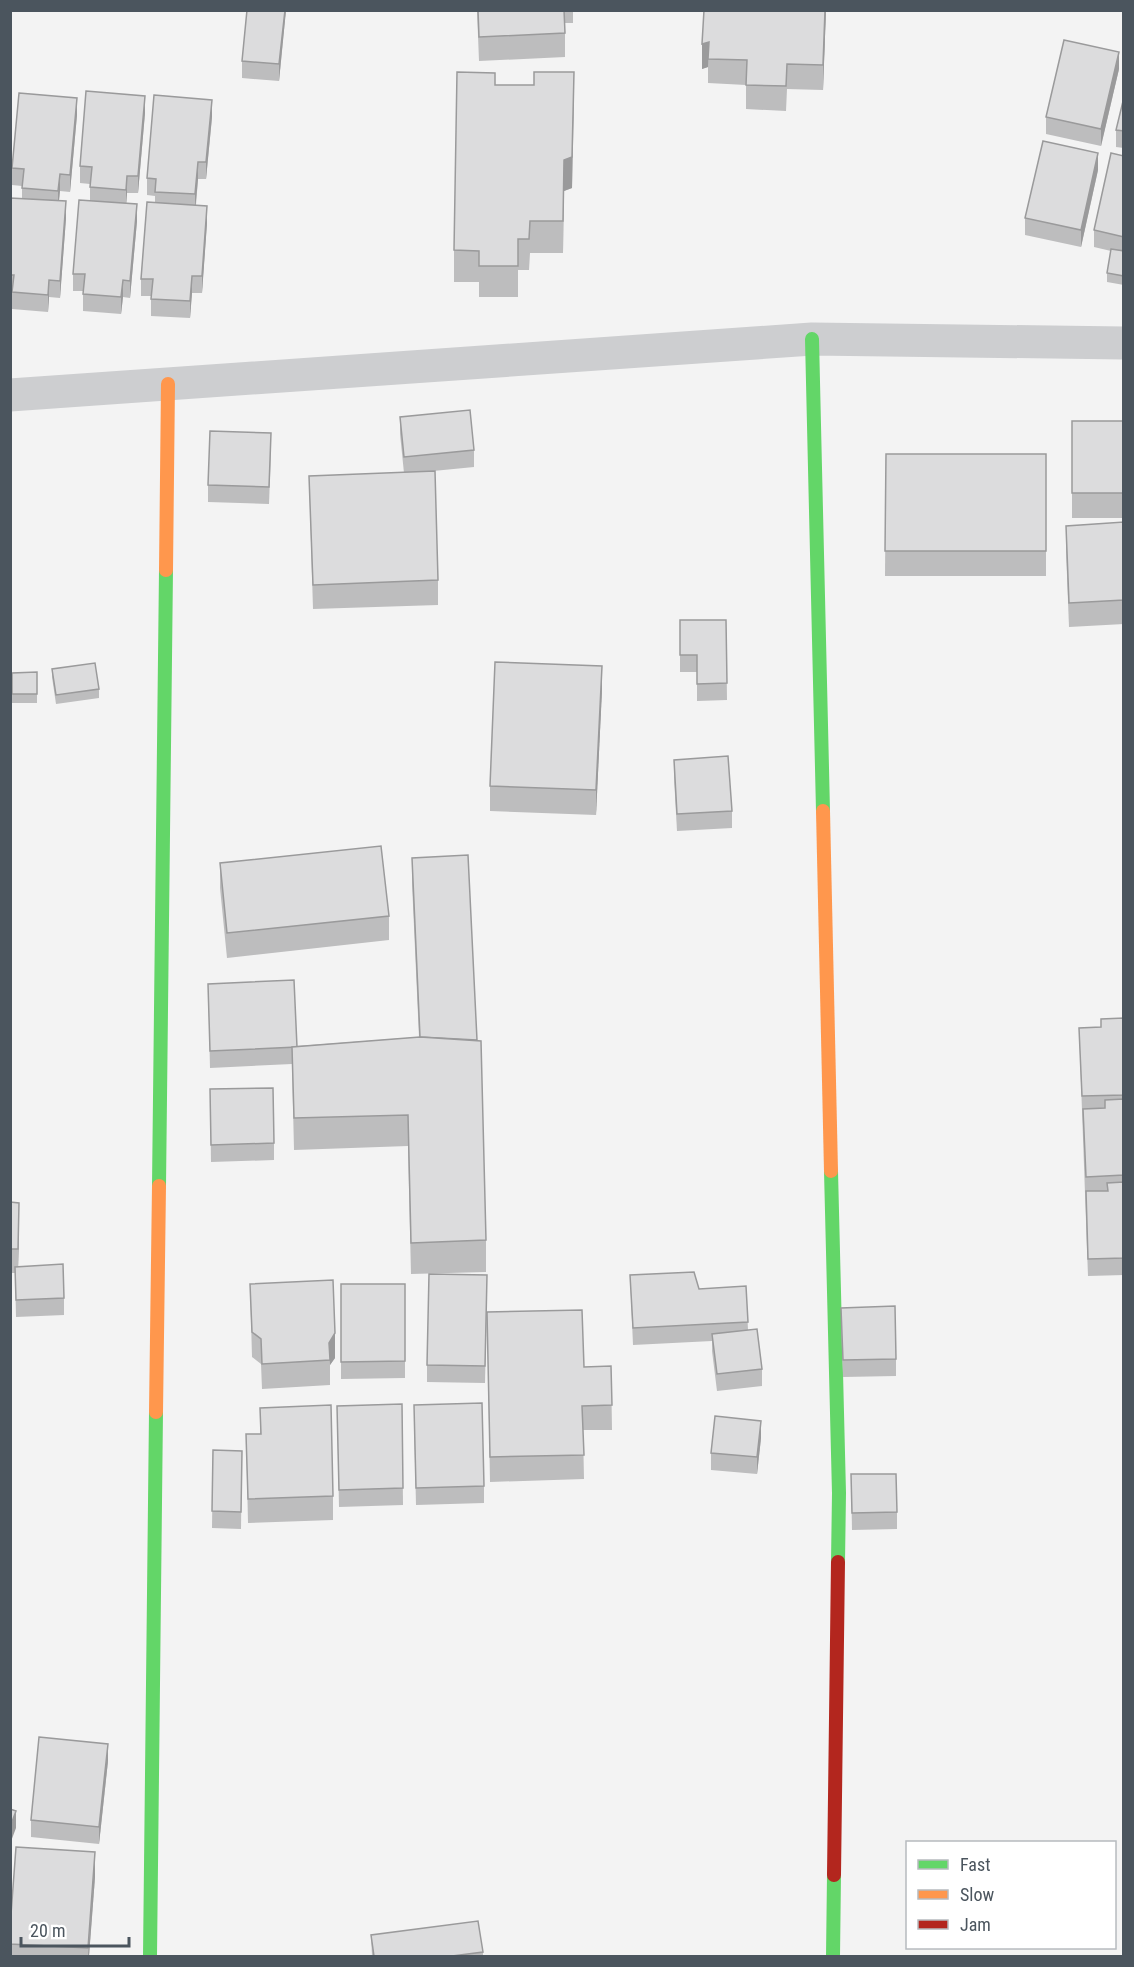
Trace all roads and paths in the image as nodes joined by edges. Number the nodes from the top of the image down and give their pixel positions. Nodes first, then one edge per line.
1 (812, 339) junction
2 (1124, 344) edge
3 (168, 384) junction
4 (10, 395) edge
5 (150, 1956) edge
6 (833, 1956) edge

1 - 2 street
1 - 3 street
1 - 6 street
3 - 4 street
3 - 5 street

